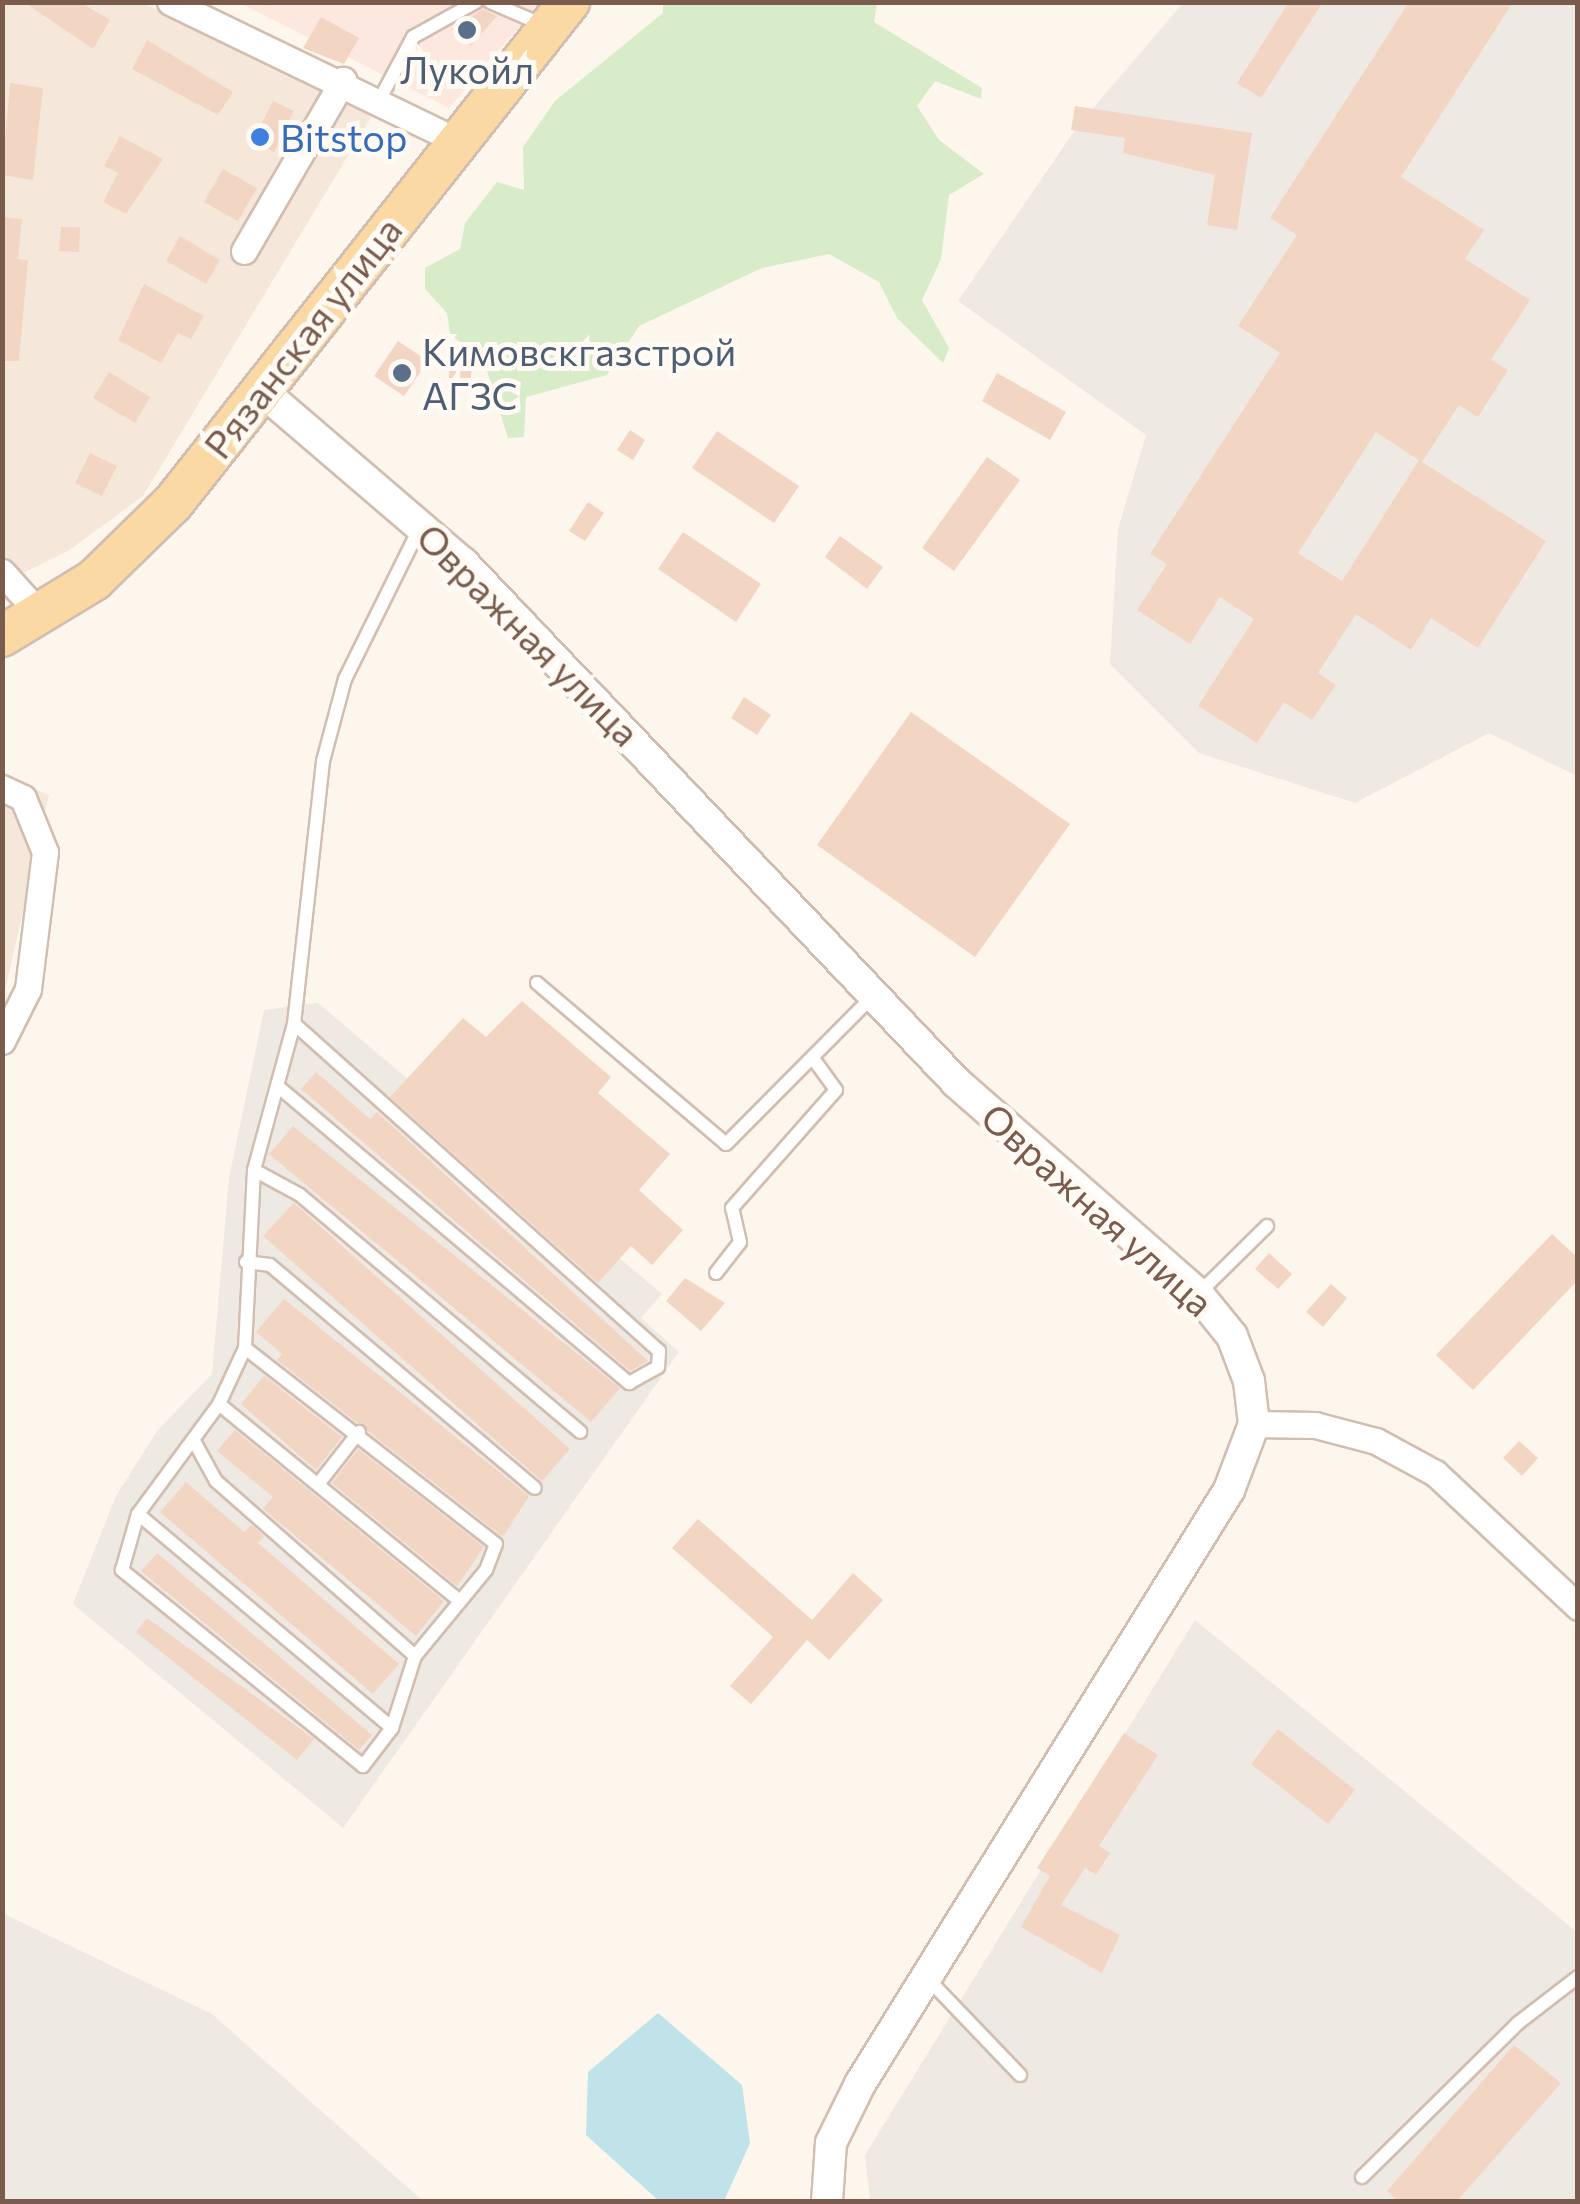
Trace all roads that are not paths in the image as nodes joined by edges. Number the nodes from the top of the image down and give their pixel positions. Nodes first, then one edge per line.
1 (170, 2) edge
2 (476, 2) edge
3 (490, 2) edge
4 (559, 15) edge
5 (343, 80) junction
6 (381, 97) junction
7 (455, 140) junction
8 (244, 250) dead end
9 (262, 391) junction
10 (422, 525) junction
11 (2, 572) edge
12 (40, 614) junction
13 (2, 636) edge
14 (13, 793) edge
15 (538, 983) dead end
16 (872, 997) junction
17 (294, 1024) junction
18 (2, 1040) edge
19 (814, 1060) junction
20 (281, 1089) junction
21 (254, 1170) junction
22 (1267, 1226) dead end
23 (246, 1262) junction
24 (716, 1274) dead end
25 (1198, 1294) junction
26 (245, 1348) junction
27 (218, 1404) junction
28 (1254, 1424) junction
29 (359, 1432) junction
30 (580, 1432) dead end
31 (194, 1441) junction
32 (319, 1483) junction
33 (535, 1488) dead end
34 (138, 1514) junction
35 (460, 1601) junction
36 (1578, 1607) edge
37 (416, 1656) junction
38 (392, 1728) junction
39 (1578, 1977) edge
40 (927, 1978) junction
41 (1020, 2075) dead end
42 (1362, 2178) dead end
43 (827, 2202) edge

1 - 5 street
2 - 6 lane
3 - 4 lane
4 - 7 main road, Рязанская улица
5 - 6 street
5 - 8 street
6 - 7 street
7 - 9 main road, Рязанская улица
9 - 10 street, Овражная улица
9 - 12 main road, Рязанская улица
10 - 16 street, Овражная улица
10 - 17 lane
11 - 12 street
12 - 13 main road, Рязанская улица
14 - 18 street
15 - 19 lane
16 - 19 lane
16 - 25 street, Овражная улица
17 - 20 lane
17 - 20 lane
19 - 24 lane
20 - 21 lane
21 - 23 lane
21 - 30 lane
22 - 25 lane
23 - 26 lane
23 - 33 lane
25 - 28 street, Овражная улица
26 - 27 lane
26 - 29 lane
27 - 31 lane
27 - 32 lane
28 - 36 street
28 - 40 street
29 - 32 lane
29 - 35 lane
31 - 34 lane
31 - 37 lane
32 - 35 lane
34 - 38 lane
34 - 38 lane
35 - 37 lane
37 - 38 lane
39 - 42 lane
40 - 41 lane
40 - 43 street

